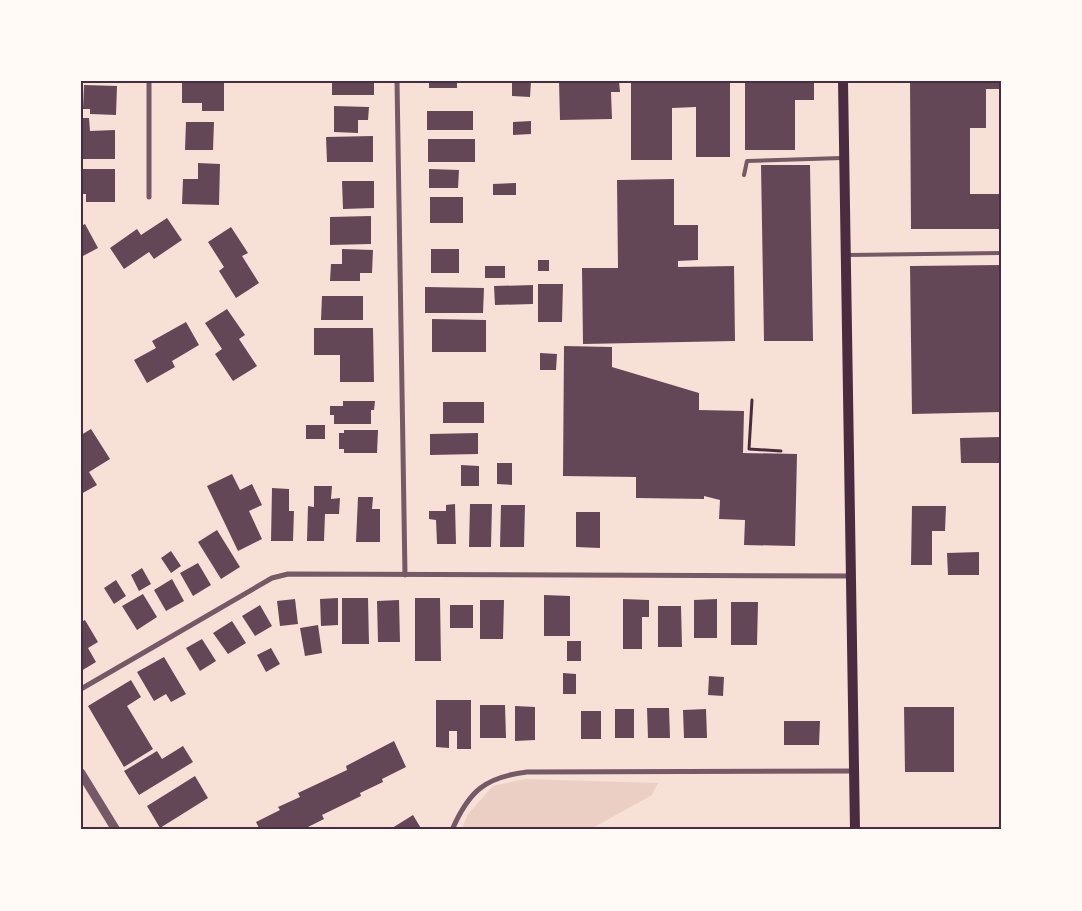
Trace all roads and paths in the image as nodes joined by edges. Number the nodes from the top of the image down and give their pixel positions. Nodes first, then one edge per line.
1 (149, 81) edge
2 (397, 81) edge
3 (844, 81) edge
4 (845, 158) junction
5 (744, 174) dead end
6 (149, 197) dead end
7 (1001, 253) edge
8 (846, 255) junction
9 (752, 400) dead end
10 (781, 451) dead end
11 (405, 574) junction
12 (852, 576) junction
13 (81, 689) edge
14 (855, 771) junction
15 (81, 773) edge
16 (116, 830) edge
17 (452, 830) edge
18 (855, 830) edge

1 - 6 street
2 - 11 street
3 - 4 main road
4 - 5 lane
4 - 8 main road
7 - 8 lane
8 - 12 main road
9 - 10 path
11 - 12 street
11 - 13 street
12 - 14 main road
14 - 17 street
14 - 18 main road
15 - 16 street

